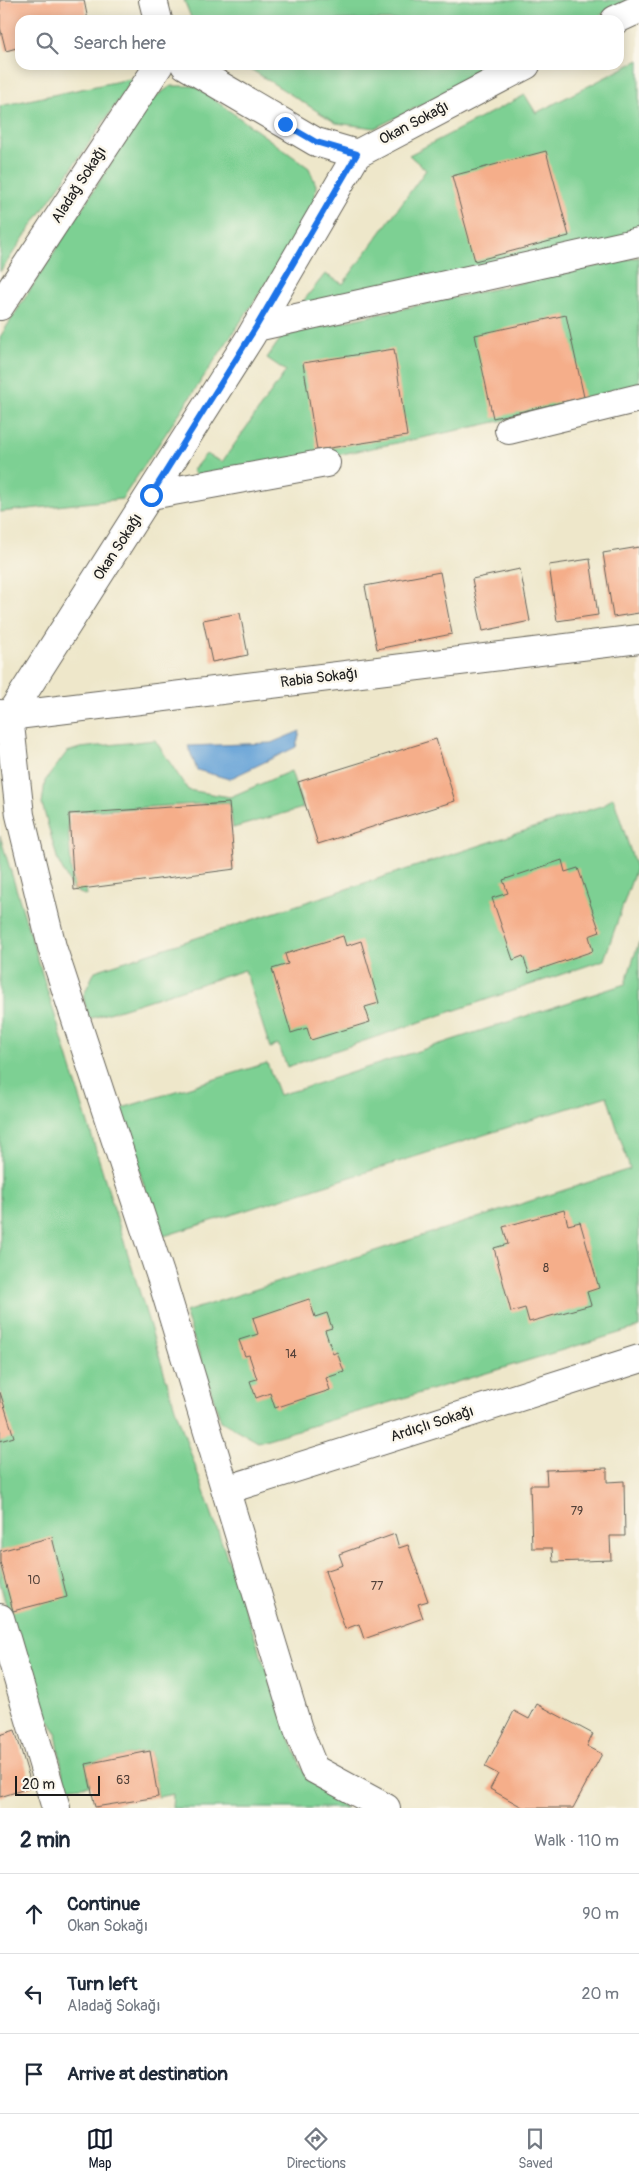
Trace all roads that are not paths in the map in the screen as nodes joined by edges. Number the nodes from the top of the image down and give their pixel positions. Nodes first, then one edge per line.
1 (153, 0) edge
2 (639, 9) edge
3 (157, 15) edge
4 (624, 16) edge
5 (156, 70) edge
6 (194, 70) edge
7 (517, 70) edge
8 (357, 154) junction
9 (639, 242) edge
10 (0, 306) edge
11 (256, 327) junction
12 (639, 398) edge
13 (509, 430) dead end
14 (326, 463) dead end
15 (151, 495) junction
16 (639, 639) edge
17 (4, 715) edge
18 (639, 1359) edge
19 (226, 1490) junction
20 (0, 1618) edge
21 (56, 1808) edge
22 (386, 1808) edge

1 - 3 street
2 - 4 street
5 - 10 street, Aladağ Sokağı
6 - 8 street
7 - 8 street, Okan Sokağı
8 - 11 street, Okan Sokağı
9 - 11 street
11 - 15 street, Okan Sokağı
12 - 13 street
14 - 15 street
15 - 17 street, Okan Sokağı
16 - 17 street, Rabia Sokağı
17 - 19 street
18 - 19 street, Ardıçlı Sokağı
19 - 22 street
20 - 21 street

